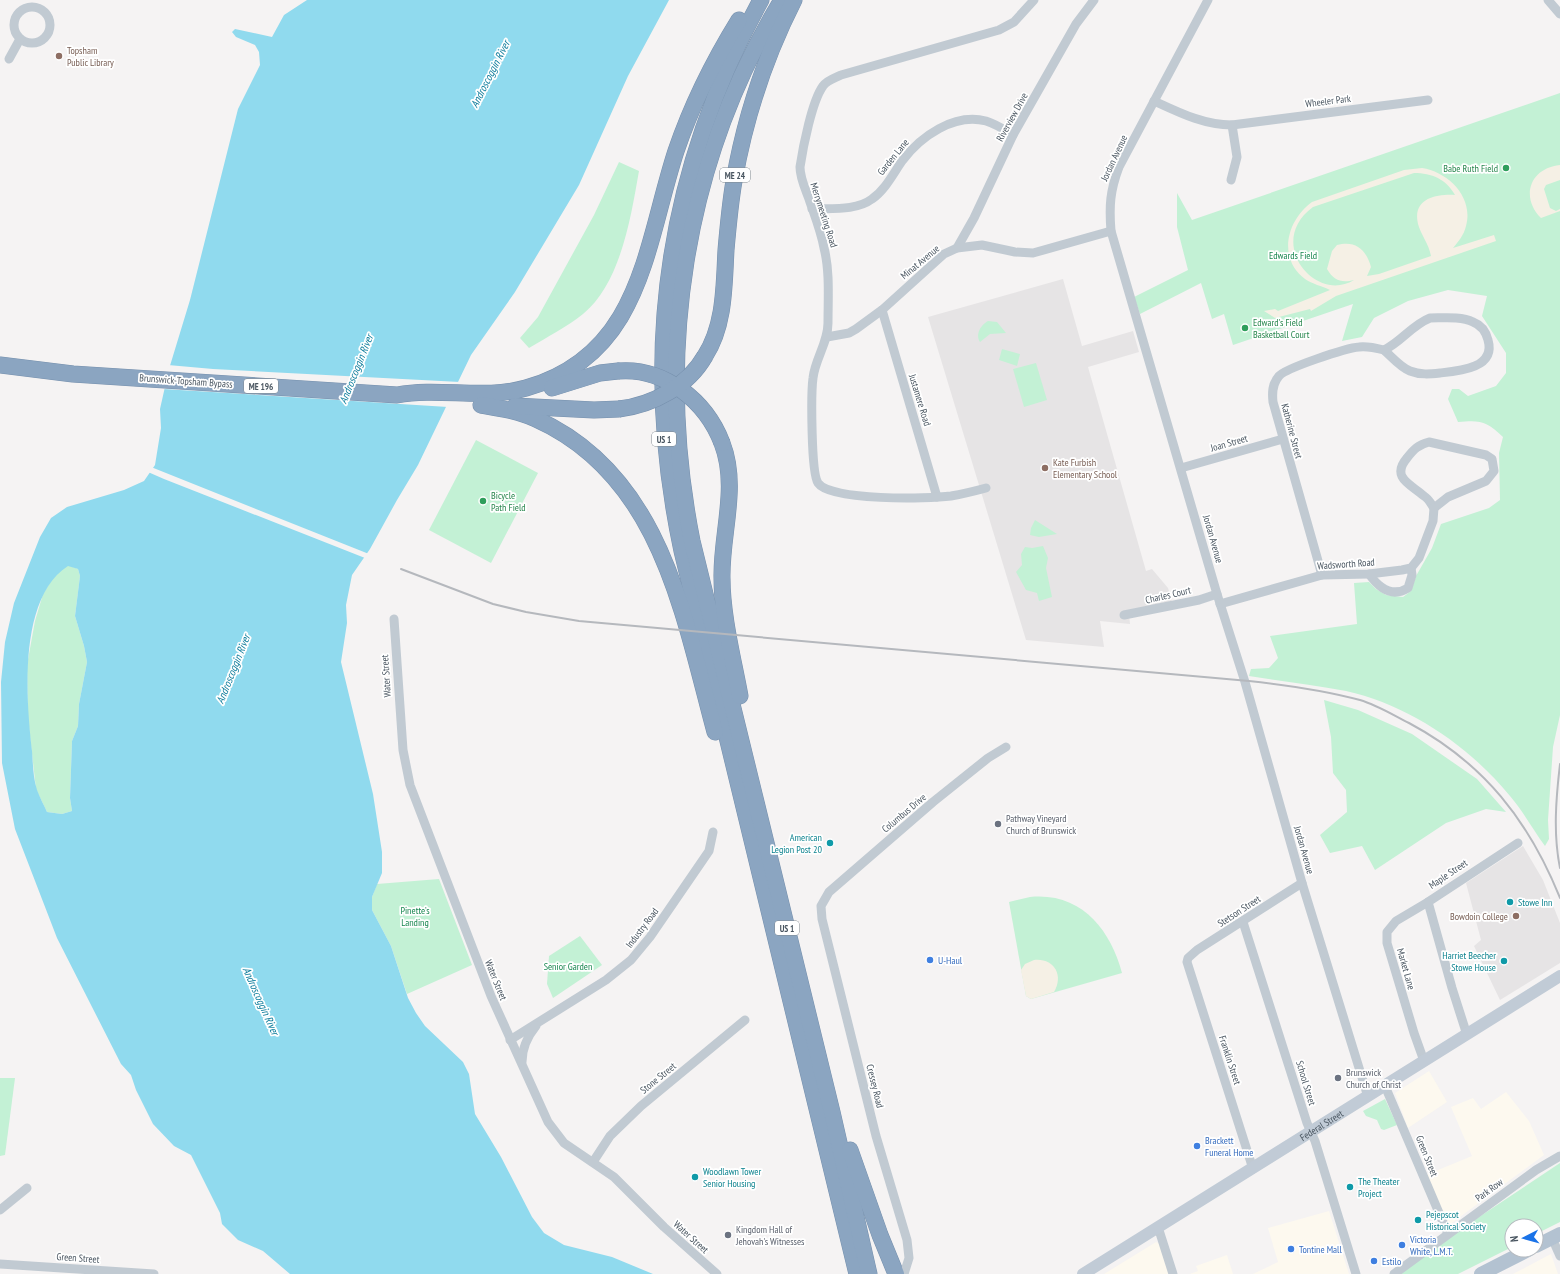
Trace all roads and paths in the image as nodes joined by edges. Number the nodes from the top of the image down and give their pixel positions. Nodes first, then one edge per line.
1 (752, 0) edge
2 (761, 0) edge
3 (782, 0) edge
4 (794, 0) edge
5 (1034, 0) edge
6 (1208, 0) edge
7 (1548, 0) edge
8 (1092, 1) edge
9 (1560, 14) edge
10 (20, 39) dead end
11 (9, 59) dead end
12 (1428, 100) dead end
13 (1154, 101) junction
14 (1232, 125) junction
15 (1013, 135) junction
16 (1231, 180) dead end
17 (812, 209) junction
18 (1111, 231) junction
19 (957, 248) junction
20 (882, 310) junction
21 (826, 337) junction
22 (1384, 350) junction
23 (0, 365) edge
24 (483, 399) junction
25 (1283, 439) junction
26 (1181, 468) junction
27 (986, 488) dead end
28 (937, 497) junction
29 (1434, 508) junction
30 (1411, 568) junction
31 (1369, 574) junction
32 (1322, 576) junction
33 (1217, 594) junction
34 (1220, 604) junction
35 (1124, 616) dead end
36 (394, 620) dead end
37 (1006, 747) dead end
38 (746, 761) junction
39 (713, 832) dead end
40 (1518, 843) dead end
41 (1302, 883) junction
42 (763, 885) junction
43 (822, 902) joint
44 (1428, 902) junction
45 (1243, 922) junction
46 (1188, 958) joint
47 (1560, 976) edge
48 (745, 1020) dead end
49 (538, 1023) junction
50 (1468, 1034) junction
51 (510, 1040) junction
52 (1424, 1061) junction
53 (522, 1065) junction
54 (1385, 1086) junction
55 (828, 1096) junction
56 (1368, 1097) junction
57 (1312, 1133) junction
58 (1560, 1156) edge
59 (593, 1162) junction
60 (1253, 1169) junction
61 (27, 1188) dead end
62 (0, 1210) edge
63 (1158, 1227) junction
64 (1448, 1234) junction
65 (1556, 1236) edge
66 (1544, 1242) edge
67 (1560, 1256) edge
68 (1513, 1258) dead end
69 (0, 1264) edge
70 (131, 1273) edge
71 (859, 1273) edge
72 (154, 1274) edge
73 (717, 1274) edge
74 (896, 1274) edge
75 (904, 1274) edge
76 (1083, 1274) edge
77 (1173, 1274) edge
78 (1356, 1274) edge
79 (1394, 1274) edge
80 (1481, 1274) edge

1 - 24 highway
2 - 42 highway, US 1
3 - 38 highway, US 1
4 - 24 highway, ME 24, bridge
5 - 17 street, Merrymeeting Road
6 - 13 street, Jordan Avenue
7 - 9 street
8 - 15 street, Riverview Drive
10 - 11 street
12 - 14 street, Wheeler Park
13 - 14 street, Wheeler Park
13 - 18 street, Jordan Avenue
14 - 16 street
15 - 17 street, Garden Lane
15 - 19 street, Riverview Drive
17 - 21 street, Merrymeeting Road
18 - 19 street, Minat Avenue
18 - 26 street, Jordan Avenue
19 - 20 street, Minat Avenue
20 - 21 street, Minat Avenue
20 - 28 street, Justamere Road
21 - 28 street, Merrymeeting Road
22 - 22 street
22 - 25 street, Katherine Street
23 - 24 highway, Brunswick-Topsham Bypass / ME 196
24 - 38 highway, bridge
24 - 42 highway
25 - 26 street, Joan Street
25 - 32 street, Katherine Street
26 - 33 street, Jordan Avenue
27 - 28 street, Merrymeeting Road
29 - 29 street
29 - 30 street
30 - 31 street, Wadsworth Road
30 - 31 street
31 - 32 street, Wadsworth Road
32 - 34 street, Wadsworth Road
33 - 34 street, Jordan Avenue
33 - 35 street, Charles Court
34 - 41 street, Jordan Avenue
36 - 51 street, Water Street
37 - 43 street, Columbus Drive
38 - 55 highway, US 1
39 - 49 street, Industry Road
40 - 44 street, Maple Street
41 - 45 street, Stetson Street
41 - 56 street, Jordan Avenue
42 - 71 highway, US 1
43 - 75 street, Cressey Road
44 - 50 street, Maple Street
44 - 52 street, Market Lane
45 - 46 street, Stetson Street
45 - 57 street, School Street
46 - 60 street, Franklin Street
47 - 50 street, Federal Street
48 - 59 street, Stone Street
49 - 51 street, Industry Road
49 - 53 street, Industry Road
50 - 52 street, Federal Street
51 - 53 street, Water Street
52 - 54 street, Federal Street
53 - 59 street, Water Street
54 - 56 street, Federal Street
54 - 64 street, Green Street
55 - 71 highway, US 1
55 - 74 highway
56 - 57 street, Federal Street
57 - 60 street, Federal Street
57 - 78 street, School Street
58 - 64 street, Park Row
59 - 73 street, Water Street
60 - 63 street, Federal Street
61 - 62 street
63 - 76 street, Federal Street
63 - 77 street
64 - 79 street, Park Row
65 - 66 main road
65 - 67 street
68 - 80 main road
69 - 70 street, Green Street
70 - 72 street, Green Street

